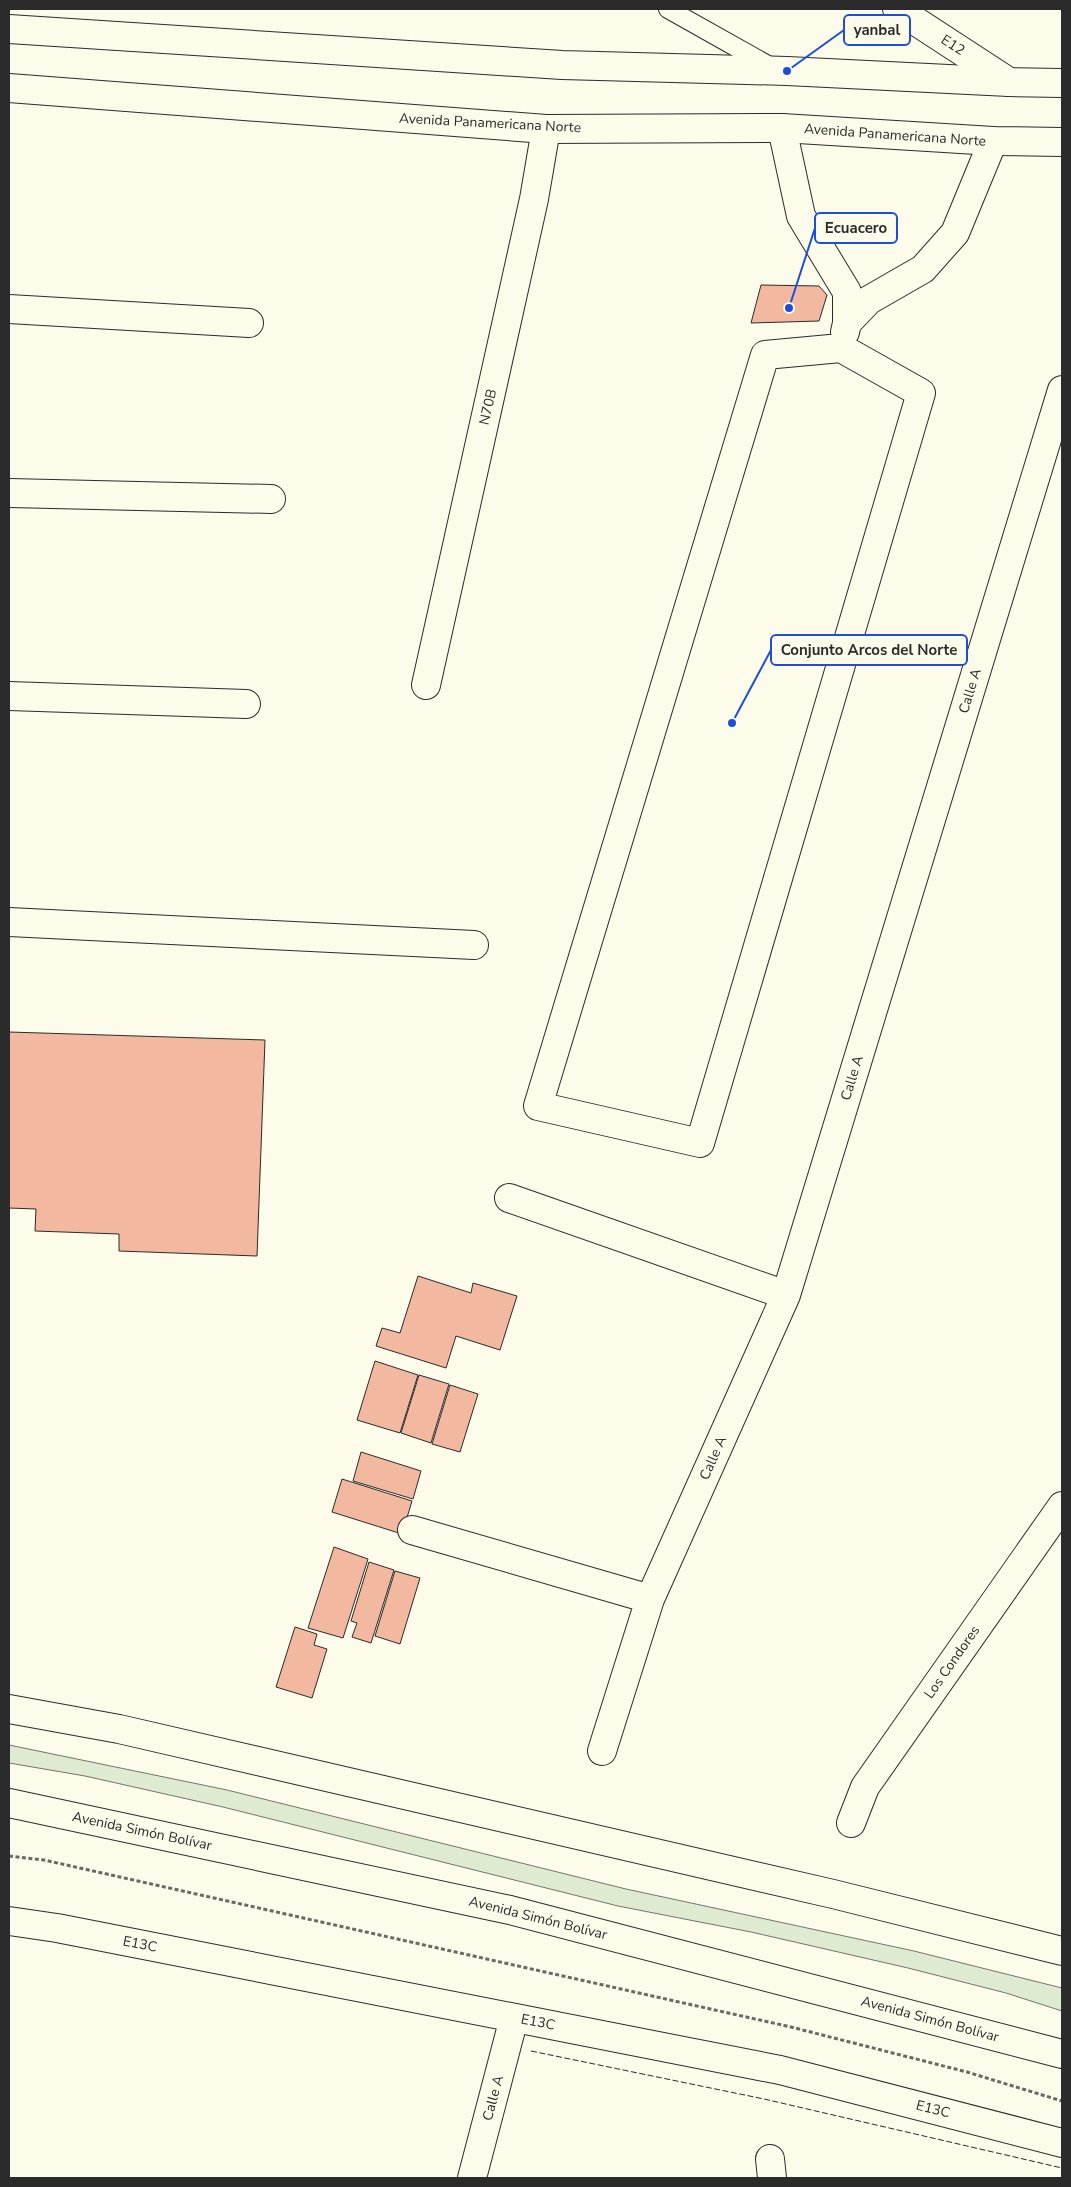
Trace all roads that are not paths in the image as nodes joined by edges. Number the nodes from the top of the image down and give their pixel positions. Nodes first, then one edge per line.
1 (668, 9) edge
2 (897, 9) edge
3 (9, 29) edge
4 (778, 71) junction
5 (1009, 82) junction
6 (1062, 83) edge
7 (9, 88) edge
8 (782, 128) junction
9 (546, 129) junction
10 (992, 141) junction
11 (1062, 142) edge
12 (9, 309) edge
13 (249, 324) dead end
14 (844, 336) junction
15 (1062, 390) edge
16 (9, 493) edge
17 (271, 499) dead end
18 (426, 685) dead end
19 (9, 696) edge
20 (246, 704) dead end
21 (9, 922) edge
22 (474, 945) dead end
23 (509, 1198) dead end
24 (786, 1295) junction
25 (1062, 1506) edge
26 (412, 1530) dead end
27 (650, 1599) junction
28 (9, 1709) edge
29 (602, 1751) dead end
30 (9, 1803) edge
31 (851, 1823) dead end
32 (9, 1921) edge
33 (1062, 1950) edge
34 (514, 2018) junction
35 (1062, 2054) edge
36 (1062, 2143) edge
37 (472, 2178) edge

1 - 4 lane
2 - 5 main road, E12
3 - 4 main road
4 - 5 main road
5 - 6 main road
7 - 9 main road, Avenida Panamericana Norte
8 - 9 main road, Avenida Panamericana Norte
8 - 10 main road, Avenida Panamericana Norte
8 - 14 main road
9 - 18 main road, N70B
10 - 11 main road, Avenida Panamericana Norte
10 - 14 main road
12 - 13 main road
14 - 14 main road
15 - 24 main road, Calle A
16 - 17 main road
19 - 20 main road
21 - 22 main road
23 - 24 main road
24 - 27 main road, Calle A
25 - 31 main road, Los Condores
26 - 27 main road
27 - 29 main road, Calle A
28 - 33 main road
30 - 35 main road, Avenida Simón Bolívar
32 - 34 main road, E13C
34 - 36 main road, E13C
34 - 37 main road, Calle A

